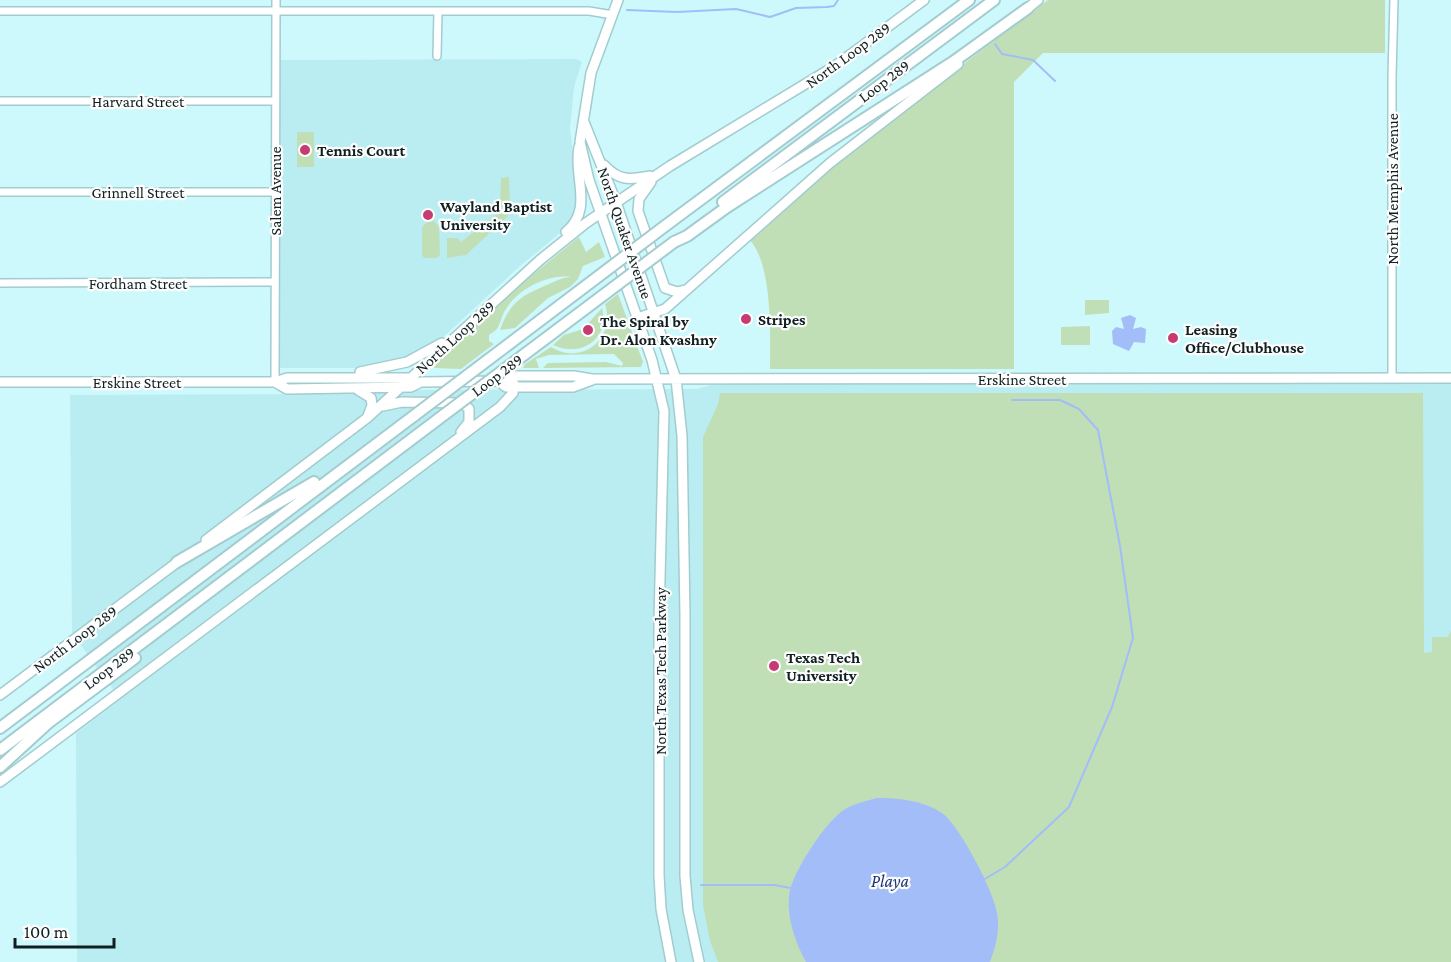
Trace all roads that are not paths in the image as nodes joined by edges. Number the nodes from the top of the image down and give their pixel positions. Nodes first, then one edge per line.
1 (276, 0) edge
2 (618, 0) edge
3 (924, 0) edge
4 (959, 0) edge
5 (969, 0) edge
6 (994, 0) edge
7 (1038, 0) edge
8 (1394, 0) edge
9 (1028, 8) junction
10 (0, 11) edge
11 (275, 11) junction
12 (438, 11) junction
13 (613, 15) junction
14 (437, 56) dead end
15 (853, 86) junction
16 (0, 101) edge
17 (275, 101) junction
18 (584, 122) junction
19 (580, 142) junction
20 (600, 160) junction
21 (656, 176) junction
22 (0, 192) edge
23 (275, 192) junction
24 (616, 202) junction
25 (601, 212) junction
26 (674, 242) junction
27 (540, 260) junction
28 (275, 282) junction
29 (0, 283) edge
30 (687, 290) junction
31 (653, 313) junction
32 (638, 318) junction
33 (460, 332) junction
34 (412, 376) junction
35 (323, 377) junction
36 (1392, 378) junction
37 (1451, 378) edge
38 (502, 379) junction
39 (658, 379) junction
40 (676, 379) junction
41 (592, 380) junction
42 (0, 382) edge
43 (275, 382) junction
44 (421, 382) junction
45 (400, 387) junction
46 (514, 387) junction
47 (353, 388) junction
48 (378, 408) junction
49 (367, 418) junction
50 (452, 443) junction
51 (351, 460) junction
52 (177, 562) junction
53 (154, 634) junction
54 (0, 695) edge
55 (0, 728) edge
56 (0, 750) edge
57 (0, 767) edge
58 (0, 782) edge
59 (671, 962) edge
60 (699, 962) edge

1 - 11 street, Salem Avenue
2 - 13 main road, North Quaker Avenue
3 - 21 main road, North Loop 289
4 - 15 highway
5 - 15 highway, Loop 289
6 - 26 highway, Loop 289
7 - 9 main road
8 - 36 street, North Memphis Avenue
9 - 26 highway
9 - 30 main road
10 - 11 street
11 - 12 street
11 - 17 street, Salem Avenue
12 - 13 street
12 - 14 street
13 - 18 main road, North Quaker Avenue
15 - 51 highway, Loop 289, bridge
16 - 17 street, Harvard Street
17 - 23 street, Salem Avenue
18 - 19 main road, North Quaker Avenue
18 - 20 main road, North Quaker Avenue
19 - 25 main road, North Quaker Avenue
19 - 27 main road
20 - 21 main road
20 - 24 main road, North Quaker Avenue
21 - 24 main road, North Loop 289
21 - 30 main road
22 - 23 street, Grinnell Street
23 - 28 street, Salem Avenue
24 - 25 main road, North Loop 289
24 - 31 main road, North Quaker Avenue
25 - 27 main road, North Loop 289
25 - 32 main road, North Quaker Avenue
26 - 53 highway, Loop 289, bridge
27 - 33 main road, North Loop 289
28 - 29 street, Fordham Street
28 - 43 street, Salem Avenue
30 - 31 main road
31 - 32 main road
31 - 40 main road, North Quaker Avenue
32 - 39 main road, North Quaker Avenue
33 - 34 main road, North Loop 289
33 - 35 main road
34 - 35 main road, Erskine Street
34 - 44 main road
34 - 45 main road, North Loop 289
35 - 43 main road, Erskine Street
36 - 37 main road, Erskine Street
36 - 40 main road, Erskine Street
38 - 41 main road, Erskine Street
38 - 44 main road, Erskine Street
38 - 46 main road, Erskine Street
39 - 40 main road, Erskine Street
39 - 41 main road, Erskine Street
39 - 59 main road, North Texas Tech Parkway
40 - 60 main road, North Texas Tech Parkway
41 - 46 main road, Erskine Street
42 - 43 main road, Erskine Street
43 - 47 main road, Erskine Street
44 - 45 main road, Erskine Street
45 - 47 main road, Erskine Street
45 - 48 main road, North Loop 289
46 - 50 main road
47 - 49 main road
48 - 49 main road, North Loop 289
48 - 50 main road
49 - 52 main road, North Loop 289
50 - 58 main road
51 - 52 highway
51 - 55 highway, Loop 289
52 - 54 main road, North Loop 289
53 - 56 highway, Loop 289
53 - 57 highway

